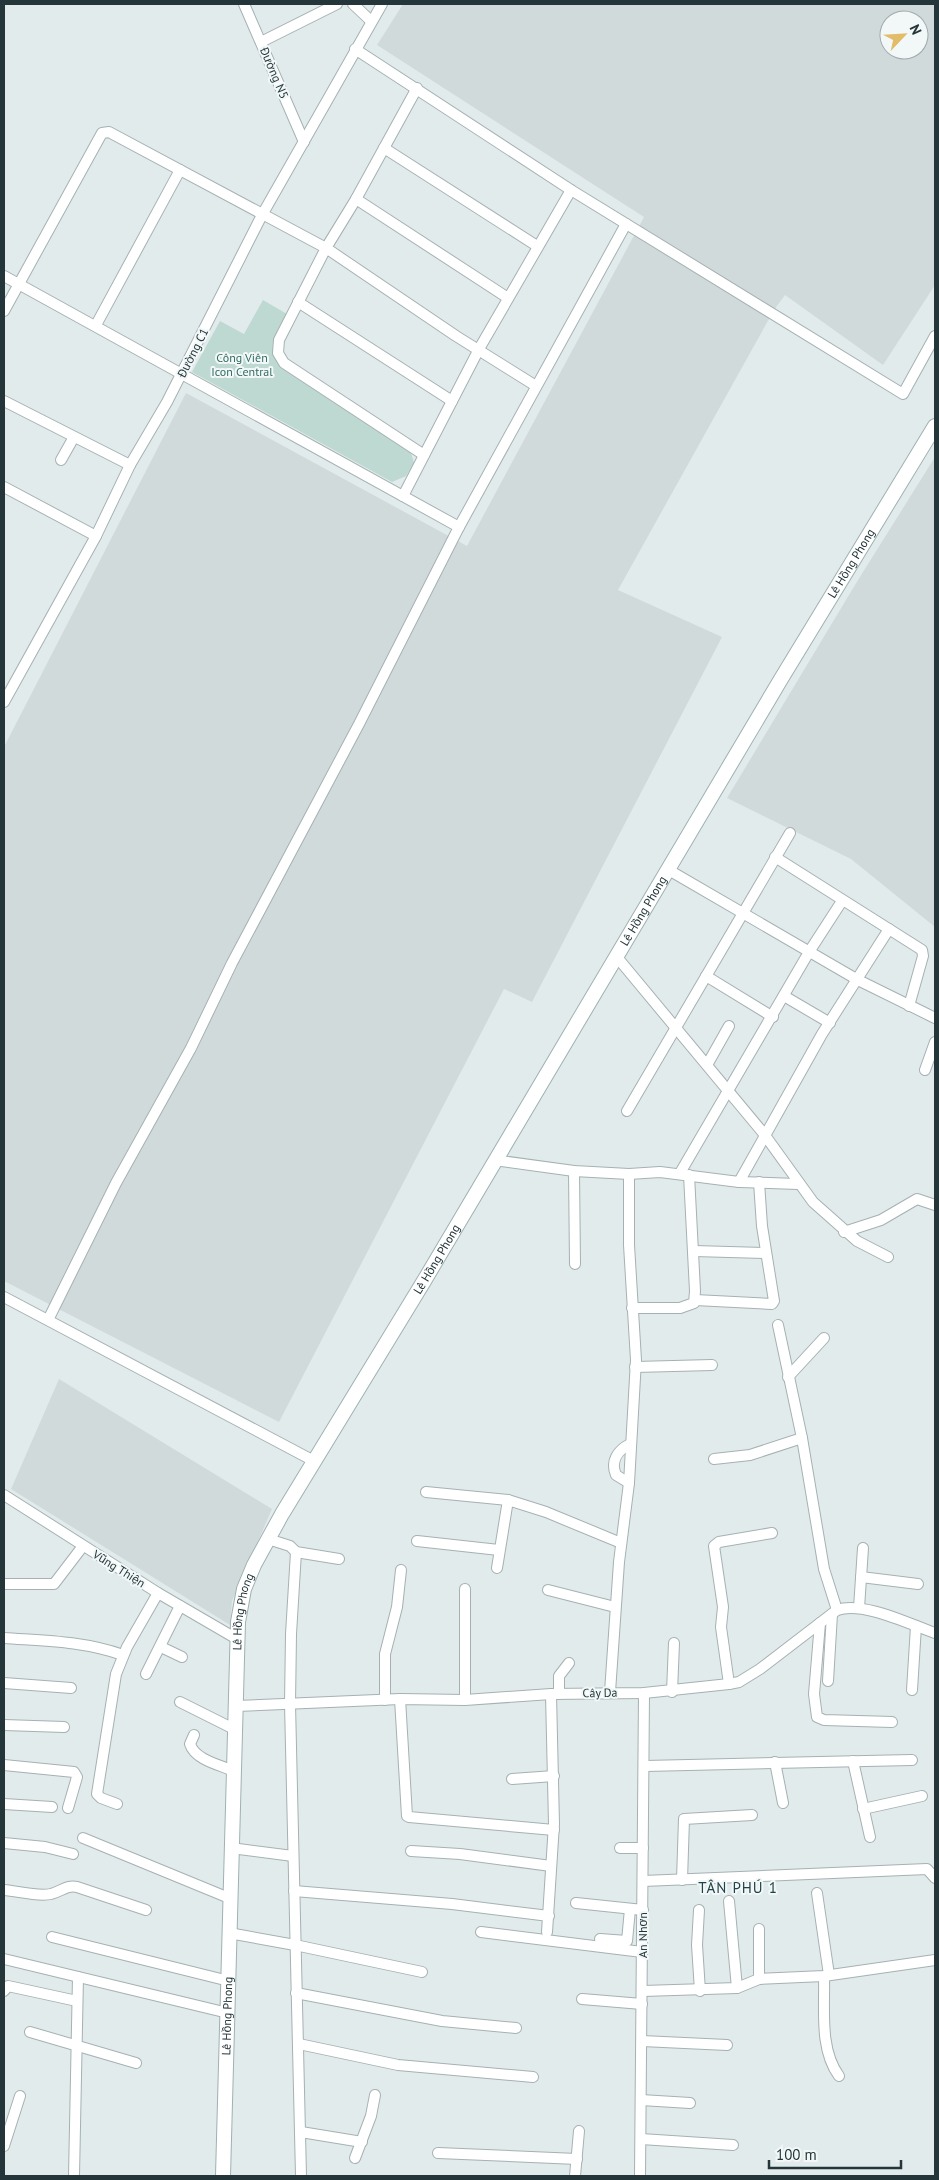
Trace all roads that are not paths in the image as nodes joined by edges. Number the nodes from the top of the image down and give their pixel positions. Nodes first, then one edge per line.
1 (244, 4) edge
2 (337, 4) edge
3 (353, 4) edge
4 (382, 4) edge
5 (371, 21) junction
6 (261, 42) junction
7 (355, 49) junction
8 (417, 88) junction
9 (304, 142) junction
10 (384, 148) junction
11 (180, 170) junction
12 (571, 190) junction
13 (356, 199) junction
14 (262, 215) junction
15 (626, 224) junction
16 (537, 246) junction
17 (326, 248) junction
18 (4, 276) edge
19 (18, 284) junction
20 (508, 298) junction
21 (298, 302) junction
22 (4, 312) edge
23 (96, 325) junction
24 (935, 336) edge
25 (479, 349) junction
26 (181, 375) junction
27 (536, 386) junction
28 (4, 401) edge
29 (452, 401) junction
30 (935, 426) edge
31 (74, 437) junction
32 (424, 455) junction
33 (61, 460) dead end
34 (130, 466) junction
35 (4, 487) edge
36 (403, 496) junction
37 (459, 527) junction
38 (96, 536) junction
39 (4, 702) edge
40 (790, 833) dead end
41 (775, 857) junction
42 (667, 869) junction
43 (842, 901) junction
44 (743, 914) junction
45 (889, 929) junction
46 (809, 952) junction
47 (616, 956) junction
48 (706, 976) junction
49 (858, 980) junction
50 (784, 996) junction
51 (909, 1006) junction
52 (772, 1017) junction
53 (935, 1018) edge
54 (830, 1023) junction
55 (676, 1026) junction
56 (729, 1026) dead end
57 (935, 1042) edge
58 (708, 1065) junction
59 (925, 1070) dead end
60 (729, 1092) junction
61 (627, 1111) dead end
62 (764, 1134) junction
63 (494, 1160) junction
64 (574, 1170) junction
65 (629, 1174) junction
66 (685, 1174) junction
67 (739, 1182) junction
68 (759, 1182) junction
69 (798, 1184) junction
70 (935, 1205) edge
71 (844, 1232) junction
72 (694, 1251) junction
73 (766, 1252) junction
74 (888, 1257) dead end
75 (575, 1264) dead end
76 (4, 1297) edge
77 (695, 1300) junction
78 (632, 1308) junction
79 (48, 1320) junction
80 (778, 1325) dead end
81 (824, 1338) dead end
82 (712, 1366) dead end
83 (635, 1367) junction
84 (788, 1377) junction
85 (802, 1438) junction
86 (630, 1444) junction
87 (714, 1459) dead end
88 (314, 1461) junction
89 (629, 1483) junction
90 (426, 1492) dead end
91 (4, 1496) edge
92 (508, 1500) junction
93 (772, 1533) dead end
94 (268, 1539) junction
95 (416, 1541) dead end
96 (621, 1543) junction
97 (83, 1546) junction
98 (863, 1548) dead end
99 (499, 1550) junction
100 (296, 1552) junction
101 (339, 1559) dead end
102 (497, 1568) dead end
103 (402, 1570) dead end
104 (862, 1577) junction
105 (4, 1584) edge
106 (918, 1584) dead end
107 (464, 1588) dead end
108 (548, 1590) dead end
109 (158, 1593) junction
110 (180, 1606) junction
111 (615, 1607) junction
112 (859, 1608) junction
113 (834, 1612) junction
114 (820, 1623) junction
115 (916, 1626) junction
116 (935, 1633) edge
117 (4, 1638) edge
118 (237, 1638) junction
119 (674, 1643) dead end
120 (161, 1647) junction
121 (123, 1656) junction
122 (182, 1657) dead end
123 (569, 1663) dead end
124 (146, 1674) dead end
125 (828, 1681) dead end
126 (4, 1683) edge
127 (730, 1684) junction
128 (71, 1688) dead end
129 (912, 1690) dead end
130 (610, 1692) junction
131 (672, 1692) junction
132 (644, 1693) junction
133 (555, 1694) junction
134 (386, 1700) junction
135 (400, 1700) junction
136 (465, 1700) junction
137 (180, 1702) dead end
138 (290, 1704) junction
139 (236, 1706) junction
140 (892, 1722) dead end
141 (4, 1725) edge
142 (64, 1728) dead end
143 (234, 1729) junction
144 (194, 1735) dead end
145 (912, 1760) dead end
146 (853, 1761) junction
147 (774, 1762) junction
148 (4, 1765) edge
149 (645, 1766) junction
150 (234, 1771) junction
151 (554, 1776) junction
152 (512, 1779) dead end
153 (922, 1796) dead end
154 (783, 1803) dead end
155 (4, 1804) edge
156 (117, 1804) dead end
157 (52, 1807) dead end
158 (68, 1808) dead end
159 (864, 1809) junction
160 (752, 1815) dead end
161 (554, 1830) junction
162 (870, 1837) dead end
163 (84, 1838) dead end
164 (4, 1843) edge
165 (231, 1848) junction
166 (620, 1848) dead end
167 (643, 1848) junction
168 (411, 1851) dead end
169 (73, 1854) dead end
170 (293, 1856) junction
171 (551, 1866) junction
172 (935, 1878) edge
173 (682, 1880) junction
174 (643, 1881) junction
175 (4, 1890) edge
176 (294, 1891) junction
177 (817, 1893) dead end
178 (229, 1898) junction
179 (729, 1901) dead end
180 (576, 1903) dead end
181 (630, 1909) junction
182 (146, 1910) dead end
183 (643, 1910) junction
184 (699, 1910) dead end
185 (549, 1916) junction
186 (758, 1929) dead end
187 (481, 1932) dead end
188 (548, 1932) dead end
189 (229, 1934) junction
190 (52, 1937) dead end
191 (600, 1939) dead end
192 (295, 1945) junction
193 (642, 1952) junction
194 (4, 1959) edge
195 (935, 1960) edge
196 (422, 1972) dead end
197 (826, 1976) junction
198 (78, 1977) junction
199 (759, 1979) junction
200 (229, 1980) junction
201 (737, 1988) junction
202 (4, 1991) edge
203 (643, 1991) junction
204 (700, 1991) junction
205 (296, 1993) junction
206 (582, 1998) dead end
207 (77, 2001) junction
208 (642, 2004) junction
209 (228, 2012) junction
210 (516, 2028) dead end
211 (30, 2032) dead end
212 (642, 2041) junction
213 (77, 2044) junction
214 (299, 2044) junction
215 (727, 2045) dead end
216 (136, 2063) dead end
217 (839, 2076) dead end
218 (533, 2077) dead end
219 (375, 2095) dead end
220 (20, 2096) dead end
221 (641, 2100) junction
222 (690, 2103) dead end
223 (579, 2131) dead end
224 (301, 2132) junction
225 (641, 2139) junction
226 (362, 2142) junction
227 (733, 2145) dead end
228 (4, 2146) edge
229 (438, 2153) dead end
230 (356, 2158) dead end
231 (576, 2160) junction
232 (74, 2176) edge
233 (223, 2176) edge
234 (301, 2176) edge
235 (575, 2176) edge
236 (640, 2176) edge

1 - 6 street, Đường N5
2 - 6 street
3 - 5 street
4 - 5 street, Đường C1
5 - 7 street, Đường C1
6 - 9 street, Đường N5
7 - 8 street
7 - 9 street, Đường C1
8 - 10 street
8 - 12 street
9 - 14 street, Đường C1
10 - 13 street
10 - 16 street
11 - 14 street
11 - 19 street
11 - 23 street
12 - 15 street
12 - 16 street
13 - 17 street
13 - 20 street
14 - 17 street
14 - 26 street, Đường C1
15 - 24 street
15 - 27 street
16 - 20 street
17 - 21 street
17 - 25 street
18 - 19 street
19 - 22 street
19 - 23 street
20 - 25 street
21 - 29 street
21 - 32 street
23 - 26 street
25 - 27 street
25 - 29 street
26 - 34 street, Đường C1
26 - 36 street
27 - 37 street
28 - 31 street
29 - 32 street
30 - 42 main road, Lê Hồng Phong
31 - 33 street
31 - 34 street
32 - 36 street
34 - 38 street, Đường C1
35 - 38 street
36 - 37 street
37 - 79 street
38 - 39 street, Đường C1
40 - 41 street
41 - 43 street
41 - 44 street
42 - 44 street
42 - 47 main road, Lê Hồng Phong
43 - 45 street
43 - 46 street
44 - 46 street
44 - 48 street
45 - 49 street
45 - 51 street
46 - 49 street
46 - 50 street
47 - 55 street
47 - 63 main road, Lê Hồng Phong
48 - 52 street
48 - 55 street
49 - 51 street
49 - 54 street
50 - 52 street
50 - 54 street
51 - 53 street
52 - 60 street
54 - 62 street
55 - 58 street
55 - 61 street
56 - 58 street
57 - 59 street
58 - 60 street
60 - 62 street
60 - 66 street
62 - 67 street
62 - 69 street
63 - 64 street
63 - 88 main road, Lê Hồng Phong
64 - 65 street
64 - 75 street
65 - 66 street
65 - 78 street
66 - 67 street
66 - 72 street
67 - 68 street
68 - 69 street
68 - 73 street
69 - 71 street
70 - 71 street
71 - 74 street
72 - 73 street
72 - 77 street
73 - 77 street
76 - 79 street
77 - 78 street
78 - 83 street
79 - 88 street
80 - 84 street
81 - 84 street
82 - 83 street
83 - 86 street
84 - 85 street
85 - 87 street
85 - 113 street
86 - 89 street
86 - 89 street
88 - 94 main road, Lê Hồng Phong
89 - 96 street
90 - 92 street
91 - 97 street, Vũng Thiện
92 - 96 street
92 - 99 street
93 - 127 street
94 - 100 street
94 - 118 main road, Lê Hồng Phong
95 - 99 street
96 - 111 street
97 - 105 street
97 - 109 street, Vũng Thiện
98 - 104 street
99 - 102 street
100 - 101 street
100 - 138 street
103 - 134 street
104 - 106 street
104 - 112 street
107 - 136 street
108 - 111 street
109 - 110 street, Vũng Thiện
109 - 121 street
110 - 118 street, Vũng Thiện
110 - 120 street
111 - 130 street
112 - 113 street
112 - 115 street
113 - 114 street, Cây Da
113 - 125 street
114 - 127 street, Cây Da
114 - 140 street
115 - 116 street
115 - 129 street
117 - 121 street
118 - 139 main road, Lê Hồng Phong
119 - 131 street
120 - 122 street
120 - 124 street
121 - 156 street
123 - 133 street
126 - 128 street
127 - 131 street, Cây Da
130 - 132 street, Cây Da
130 - 133 street, Cây Da
131 - 132 street, Cây Da
132 - 149 street, An Nhơn
133 - 136 street, Cây Da
133 - 151 street
134 - 135 street, Cây Da
134 - 138 street, Cây Da
135 - 136 street, Cây Da
135 - 161 street
137 - 143 street
138 - 139 street, Cây Da
138 - 170 street
139 - 143 main road, Lê Hồng Phong
141 - 142 street
143 - 150 main road, Lê Hồng Phong
144 - 150 street
145 - 146 street
146 - 147 street
146 - 159 street
147 - 149 street
147 - 154 street
148 - 158 street
149 - 167 street, An Nhơn
150 - 165 main road, Lê Hồng Phong
151 - 152 street
151 - 161 street
153 - 159 street
155 - 157 street
159 - 162 street
160 - 173 street
161 - 171 street
163 - 178 street
164 - 169 street
165 - 170 street
165 - 178 main road, Lê Hồng Phong
166 - 167 street
167 - 174 street, An Nhơn
168 - 171 street
170 - 176 street
171 - 185 street
172 - 173 street
173 - 174 street
174 - 183 street, An Nhơn
175 - 182 street
176 - 185 street
176 - 192 street
177 - 197 street
178 - 189 main road, Lê Hồng Phong
179 - 201 street
180 - 181 street
181 - 183 street
181 - 191 street
183 - 193 street, An Nhơn
184 - 204 street
185 - 188 street
186 - 199 street
187 - 193 street
189 - 192 street
189 - 200 main road, Lê Hồng Phong
190 - 200 street
192 - 196 street
192 - 205 street
193 - 203 street, An Nhơn
194 - 198 street
195 - 197 street
197 - 199 street
197 - 217 street
198 - 207 street
198 - 209 street
199 - 201 street
200 - 209 main road, Lê Hồng Phong
201 - 204 street
202 - 207 street
203 - 204 street
203 - 208 street, An Nhơn
205 - 210 street
205 - 214 street
206 - 208 street
207 - 213 street
208 - 212 street, An Nhơn
209 - 233 main road, Lê Hồng Phong
211 - 213 street
212 - 215 street
212 - 221 street, An Nhơn
213 - 216 street
213 - 232 street
214 - 218 street
214 - 224 street
219 - 226 street
220 - 228 street
221 - 222 street
221 - 225 street, An Nhơn
223 - 231 street
224 - 226 street
224 - 234 street
225 - 227 street
225 - 236 street, An Nhơn
226 - 230 street
229 - 231 street
231 - 235 street

